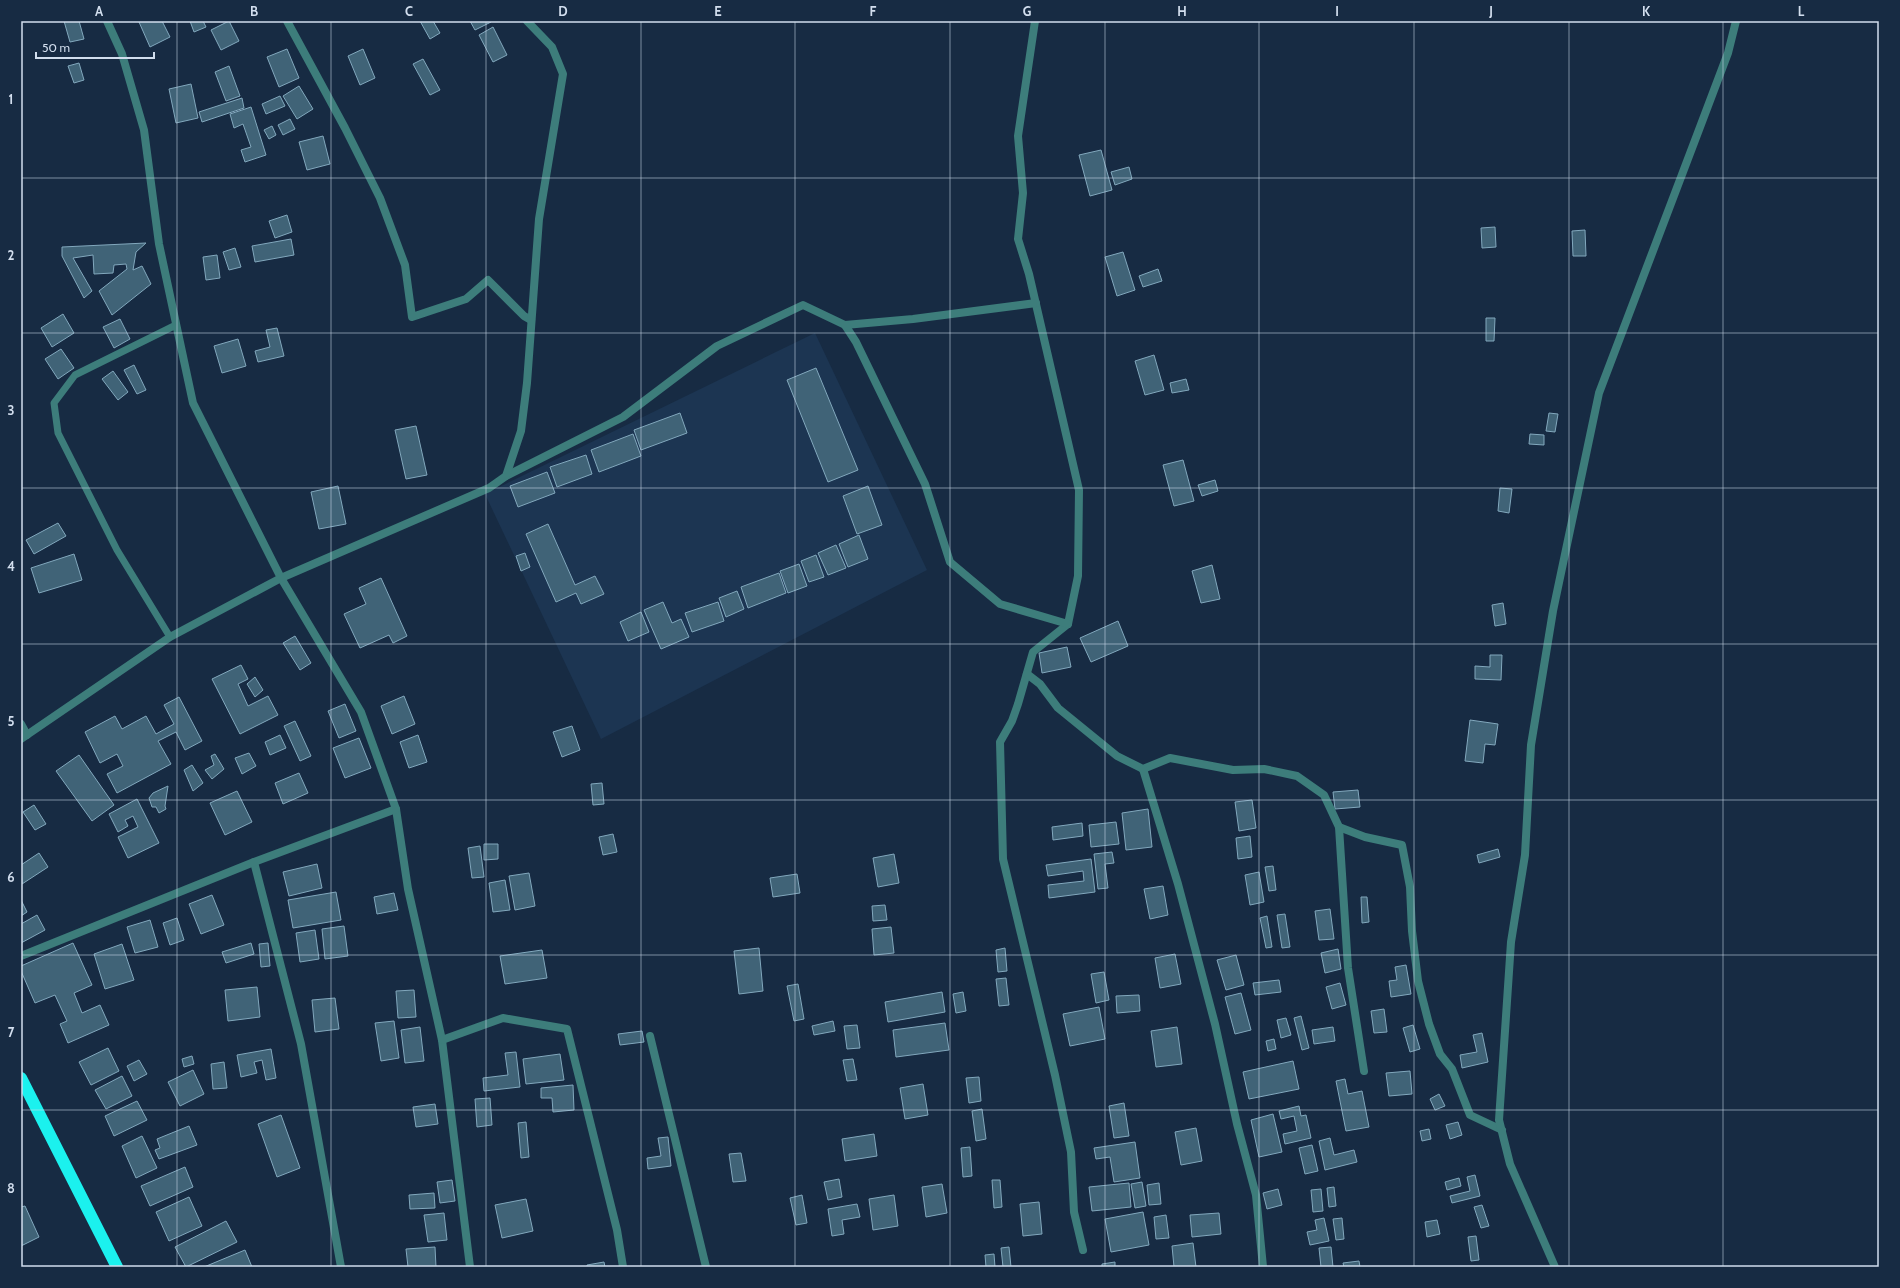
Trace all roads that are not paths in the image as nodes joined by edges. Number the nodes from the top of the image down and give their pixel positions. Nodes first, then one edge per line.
1 (107, 21) edge
2 (287, 21) edge
3 (527, 21) edge
4 (1036, 21) edge
5 (1736, 21) edge
6 (1036, 303) junction
7 (531, 320) junction
8 (176, 324) junction
9 (845, 325) junction
10 (506, 476) junction
11 (281, 578) junction
12 (1068, 624) junction
13 (170, 637) junction
14 (1027, 674) junction
15 (21, 724) edge
16 (24, 737) edge
17 (1143, 769) junction
18 (396, 809) junction
19 (1339, 827) junction
20 (254, 862) junction
21 (21, 956) edge
22 (650, 1036) dead end
23 (442, 1040) junction
24 (1364, 1071) dead end
25 (21, 1078) edge
26 (1502, 1130) junction
27 (1083, 1250) dead end
28 (117, 1267) edge
29 (341, 1267) edge
30 (470, 1267) edge
31 (623, 1267) edge
32 (706, 1267) edge
33 (1263, 1267) edge
34 (1555, 1267) edge

1 - 8 street
2 - 7 street
3 - 7 street
4 - 6 street
5 - 26 street
6 - 9 street
6 - 12 street
7 - 10 street
8 - 11 street
8 - 13 lane
9 - 10 street
9 - 12 street
10 - 11 street
11 - 13 street
11 - 18 street
12 - 14 street
13 - 16 street
14 - 17 street
14 - 27 street
15 - 16 street
17 - 19 street
17 - 33 street
18 - 20 street
18 - 23 street
19 - 24 street
19 - 26 street
20 - 21 street
20 - 29 street
22 - 32 street
23 - 30 street
23 - 31 street
25 - 28 highway
26 - 34 street

